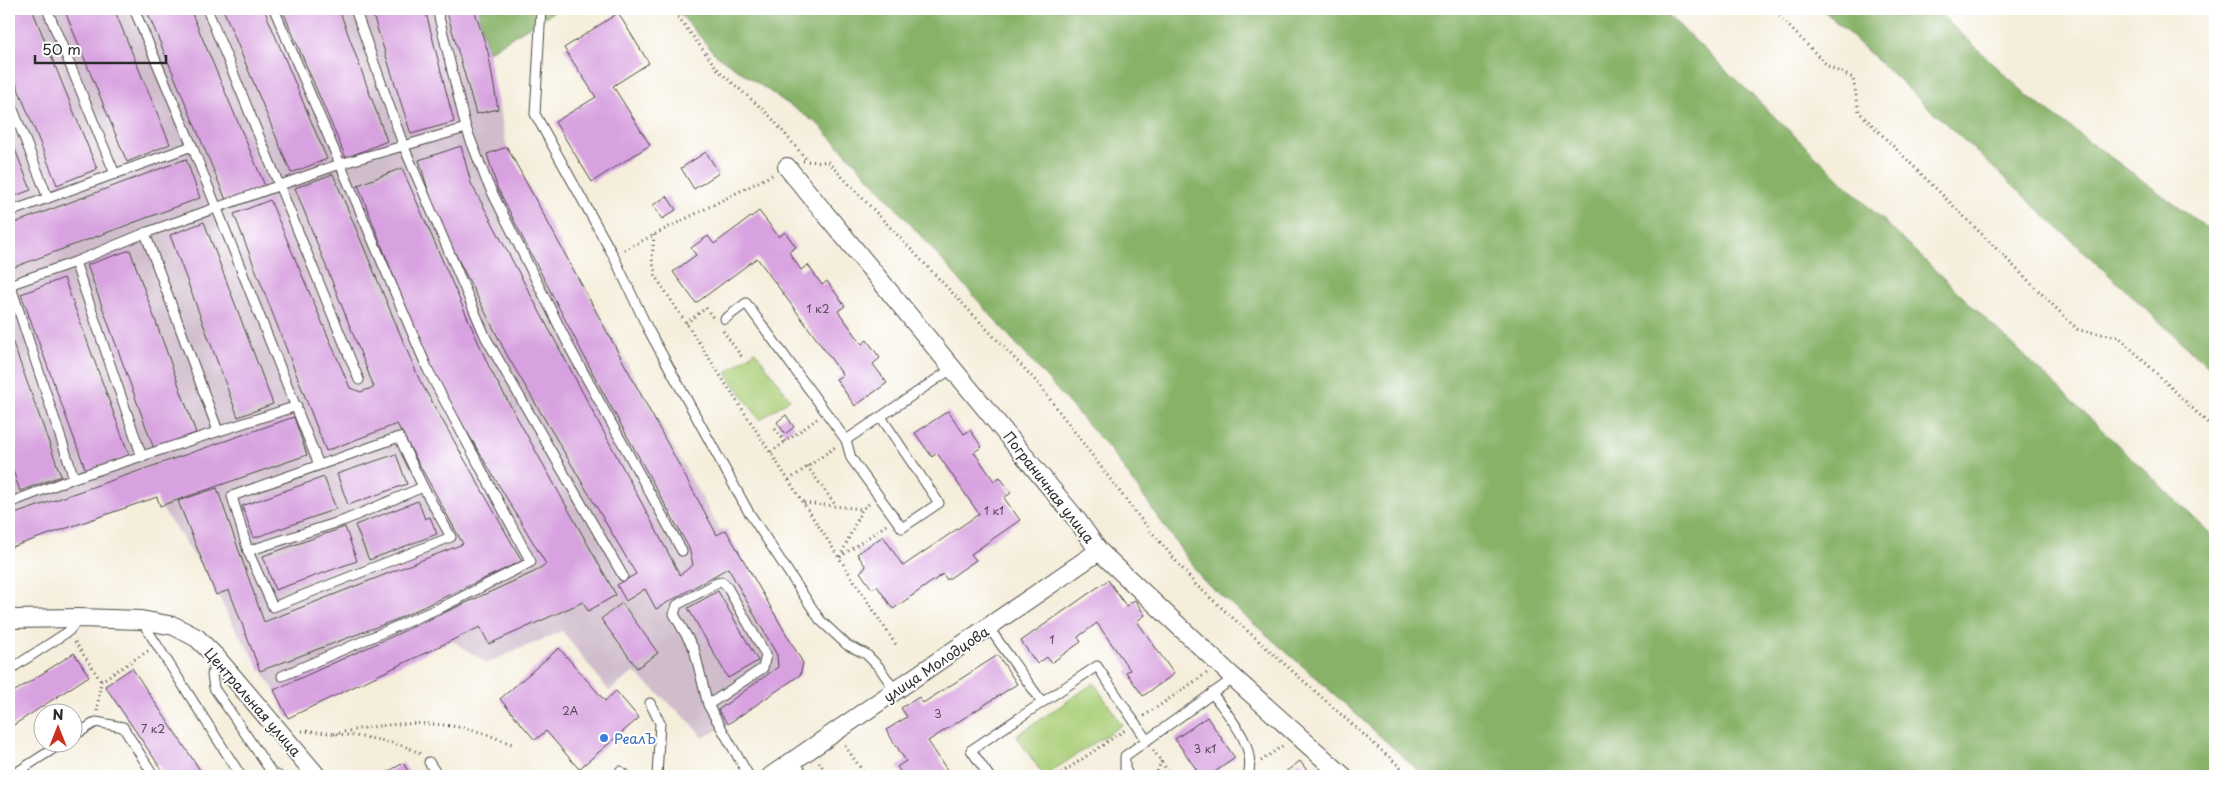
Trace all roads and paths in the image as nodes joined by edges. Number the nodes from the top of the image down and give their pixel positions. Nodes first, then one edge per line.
1 (47, 9) edge
2 (134, 9) edge
3 (207, 9) edge
4 (274, 9) edge
5 (355, 9) edge
6 (437, 9) edge
7 (541, 9) edge
8 (672, 9) edge
9 (1772, 9) edge
10 (9, 99) edge
11 (466, 128) junction
12 (192, 146) junction
13 (404, 147) junction
14 (806, 159) junction
15 (340, 164) junction
16 (787, 167) junction
17 (115, 174) junction
18 (280, 186) junction
19 (48, 198) junction
20 (218, 208) junction
21 (9, 212) edge
22 (145, 233) junction
23 (654, 234) junction
24 (614, 255) junction
25 (76, 262) junction
26 (9, 285) edge
27 (706, 308) dead end
28 (725, 319) dead end
29 (686, 323) junction
30 (953, 368) junction
31 (359, 380) dead end
32 (296, 406) junction
33 (826, 413) junction
34 (881, 417) junction
35 (775, 429) dead end
36 (2215, 430) edge
37 (218, 431) junction
38 (846, 440) junction
39 (785, 442) junction
40 (771, 452) junction
41 (142, 456) junction
42 (319, 465) junction
43 (806, 466) junction
44 (74, 478) junction
45 (788, 480) junction
46 (423, 487) junction
47 (9, 502) edge
48 (804, 504) junction
49 (836, 507) junction
50 (895, 519) junction
51 (248, 551) junction
52 (682, 551) dead end
53 (1099, 551) junction
54 (840, 558) junction
55 (623, 576) dead end
56 (9, 619) edge
57 (141, 620) junction
58 (74, 625) junction
59 (989, 628) junction
60 (896, 645) dead end
61 (157, 646) junction
62 (216, 657) junction
63 (1219, 665) junction
64 (9, 670) edge
65 (282, 676) dead end
66 (1234, 678) junction
67 (101, 681) junction
68 (896, 692) junction
69 (1212, 693) junction
70 (1042, 702) junction
71 (650, 703) dead end
72 (708, 706) junction
73 (96, 722) junction
74 (1135, 723) junction
75 (82, 731) edge
76 (298, 731) dead end
77 (836, 732) junction
78 (334, 734) junction
79 (1297, 735) junction
80 (1146, 739) junction
81 (512, 744) dead end
82 (48, 752) edge
83 (1161, 761) junction
84 (429, 762) joint
85 (795, 770) edge
86 (1249, 772) edge
87 (1168, 775) edge
88 (11, 776) edge
89 (154, 776) edge
90 (241, 776) edge
91 (279, 776) edge
92 (317, 776) edge
93 (438, 776) edge
94 (657, 776) edge
95 (749, 776) edge
96 (771, 776) edge
97 (866, 776) edge
98 (989, 776) edge
99 (1057, 776) edge
100 (1129, 776) edge
101 (1156, 776) edge
102 (1196, 776) edge
103 (1343, 776) edge
104 (1410, 776) edge

1 - 17 lane
2 - 12 lane
3 - 18 lane
4 - 15 lane
5 - 13 lane
6 - 11 lane
7 - 24 lane
8 - 14 path
9 - 36 path
10 - 19 lane
11 - 13 lane
11 - 52 lane
12 - 17 lane
12 - 20 lane
13 - 15 lane
13 - 55 lane
14 - 16 path
14 - 104 path
15 - 18 lane
15 - 65 lane
16 - 23 path
16 - 30 street, Пограничная улица
17 - 19 lane
18 - 20 lane
18 - 31 lane
19 - 21 lane
20 - 22 lane
20 - 32 lane
22 - 25 lane
22 - 37 lane
23 - 24 path
23 - 29 path
24 - 68 lane
25 - 26 lane
25 - 41 lane
26 - 44 lane
27 - 29 path
28 - 33 lane
29 - 40 path
30 - 34 lane
30 - 53 street, Пограничная улица
32 - 37 lane
32 - 42 lane
33 - 38 lane
33 - 39 path
34 - 38 lane
34 - 50 lane
35 - 39 path
37 - 41 lane
38 - 43 path
38 - 50 lane
39 - 40 path
40 - 45 path
41 - 44 lane
42 - 46 lane
42 - 51 lane
43 - 45 path
43 - 49 path
44 - 47 lane
45 - 48 path
46 - 51 lane
46 - 51 lane
48 - 49 path
48 - 54 path
49 - 54 path
50 - 54 path
53 - 59 street, улица Молодцова
53 - 63 street, Пограничная улица
54 - 60 path
56 - 58 street, Центральная улица
57 - 58 street, Центральная улица
57 - 61 lane
57 - 62 street, Центральная улица
58 - 64 lane
58 - 67 path
59 - 68 street, улица Молодцова
59 - 70 lane
61 - 67 path
61 - 90 lane
62 - 91 lane
62 - 92 street, Центральная улица
63 - 66 street, Пограничная улица
63 - 74 path
66 - 69 lane
66 - 79 street, Пограничная улица
67 - 73 path
68 - 77 street, улица Молодцова
69 - 80 lane
69 - 86 lane
70 - 74 lane
70 - 98 lane
71 - 94 lane
72 - 72 lane
72 - 95 lane
73 - 75 lane
73 - 89 lane
74 - 80 lane
74 - 99 path
76 - 78 path
77 - 85 street, улица Молодцова
77 - 97 path
78 - 81 path
78 - 84 path
79 - 86 path
79 - 103 street, Пограничная улица
80 - 83 path
80 - 100 lane
82 - 88 lane
83 - 87 path
83 - 101 path
84 - 93 lane
85 - 96 street, улица Молодцова
87 - 102 path

